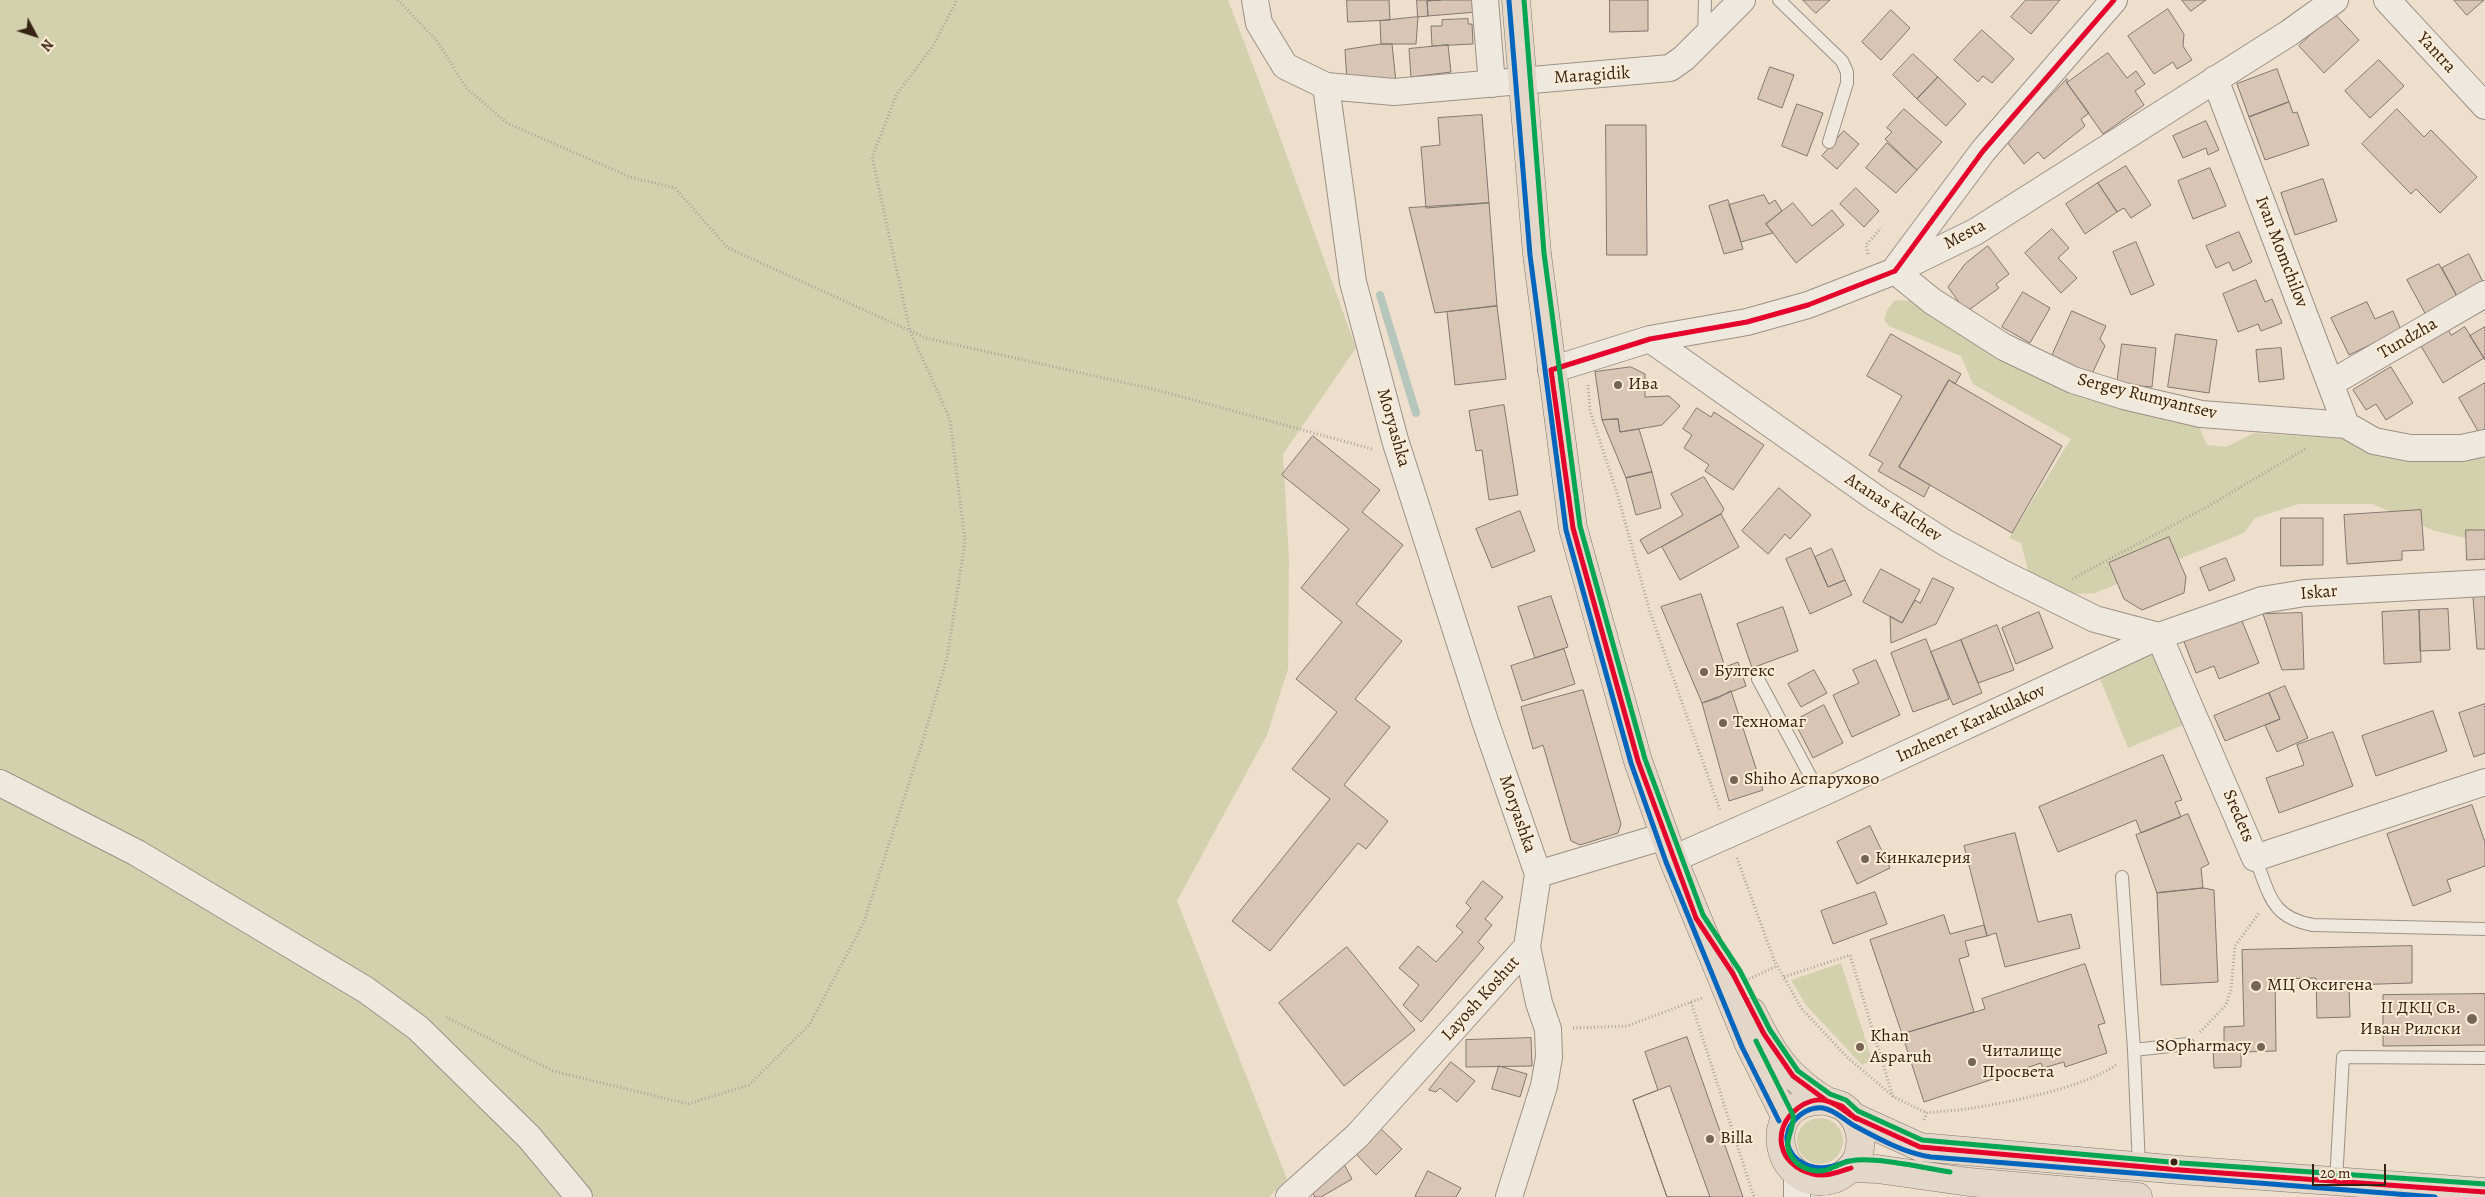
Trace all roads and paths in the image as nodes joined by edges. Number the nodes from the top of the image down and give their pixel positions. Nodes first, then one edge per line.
1 (398, 0) edge
2 (956, 0) edge
3 (1255, 0) edge
4 (1485, 0) edge
5 (1516, 0) edge
6 (1705, 0) edge
7 (1742, 0) edge
8 (1779, 0) edge
9 (2114, 0) edge
10 (2335, 0) edge
11 (2387, 0) edge
12 (1704, 38) junction
13 (2215, 79) junction
14 (1523, 81) junction
15 (1492, 84) junction
16 (1326, 86) junction
17 (2485, 106) edge
18 (1829, 142) dead end
19 (1894, 271) junction
20 (2485, 294) edge
21 (910, 331) junction
22 (1650, 339) junction
23 (1586, 359) junction
24 (1551, 370) junction
25 (2331, 383) junction
26 (2346, 425) junction
27 (2485, 443) edge
28 (2301, 451) dead end
29 (1400, 457) junction
30 (2095, 565) dead end
31 (2485, 583) edge
32 (2159, 636) junction
33 (1758, 679) dead end
34 (2485, 782) edge
35 (0, 783) edge
36 (1820, 794) junction
37 (1728, 834) junction
38 (1669, 848) junction
39 (2255, 858) junction
40 (1538, 874) junction
41 (2122, 877) dead end
42 (2274, 903) junction
43 (1696, 918) junction
44 (2485, 929) edge
45 (1527, 948) junction
46 (1777, 966) junction
47 (1784, 978) junction
48 (1738, 984) junction
49 (445, 1016) dead end
50 (1548, 1029) junction
51 (2188, 1044) joint
52 (2134, 1050) junction
53 (2485, 1058) edge
54 (1894, 1097) junction
55 (1826, 1101) junction
56 (1927, 1114) junction
57 (1854, 1117) junction
58 (1786, 1118) junction
59 (1920, 1148) junction
60 (2139, 1167) junction
61 (1836, 1182) edge
62 (2336, 1182) junction
63 (1797, 1186) edge
64 (2485, 1192) edge
65 (579, 1197) edge
66 (1289, 1197) edge
67 (1508, 1197) edge
68 (1754, 1197) edge
69 (2138, 1197) edge

1 - 21 path
2 - 21 path
3 - 16 street
4 - 15 street
5 - 14 main road
6 - 12 lane
7 - 12 street, Maragidik
8 - 18 lane
9 - 19 street
10 - 13 street, Mesta
11 - 17 street, Yantra
12 - 14 street, Maragidik
13 - 19 street, Mesta
13 - 25 street, Ivan Momchilov
14 - 15 street, Maragidik
14 - 24 main road
15 - 16 street, Maragidik
16 - 29 street, Moryashka
19 - 22 street, Mesta
19 - 26 street, Sergey Rumyantsev
20 - 25 street, Tundzha
21 - 29 path
21 - 49 path
22 - 23 street, Mesta
22 - 32 street, Atanas Kalchev
23 - 24 street, Mesta
23 - 37 path
24 - 38 main road
25 - 26 street, Ivan Momchilov
26 - 27 street, Sergey Rumyantsev
28 - 30 path
29 - 40 street, Moryashka
31 - 32 street, Iskar
32 - 36 street, Inzhener Karakulakov
32 - 39 street, Sredets
33 - 36 lane
34 - 39 street, Sredets
35 - 65 street
36 - 37 street, Inzhener Karakulakov
37 - 38 street, Inzhener Karakulakov
37 - 46 path
38 - 40 street
38 - 43 main road
39 - 42 lane
40 - 45 street, Layosh Koshut
41 - 52 lane
42 - 44 lane
42 - 51 path
43 - 48 main road
43 - 58 main road
45 - 50 street
45 - 66 street, Layosh Koshut
46 - 47 path
46 - 48 path
47 - 54 path
47 - 54 path
48 - 55 main road
50 - 67 street
50 - 68 path
51 - 52 lane
52 - 56 path
52 - 60 lane
53 - 62 lane
54 - 56 path
55 - 57 main road
55 - 58 main road
56 - 59 path
57 - 59 main road
57 - 61 main road
58 - 63 main road
59 - 60 main road
60 - 62 main road
61 - 63 main road
61 - 69 main road
62 - 64 main road

